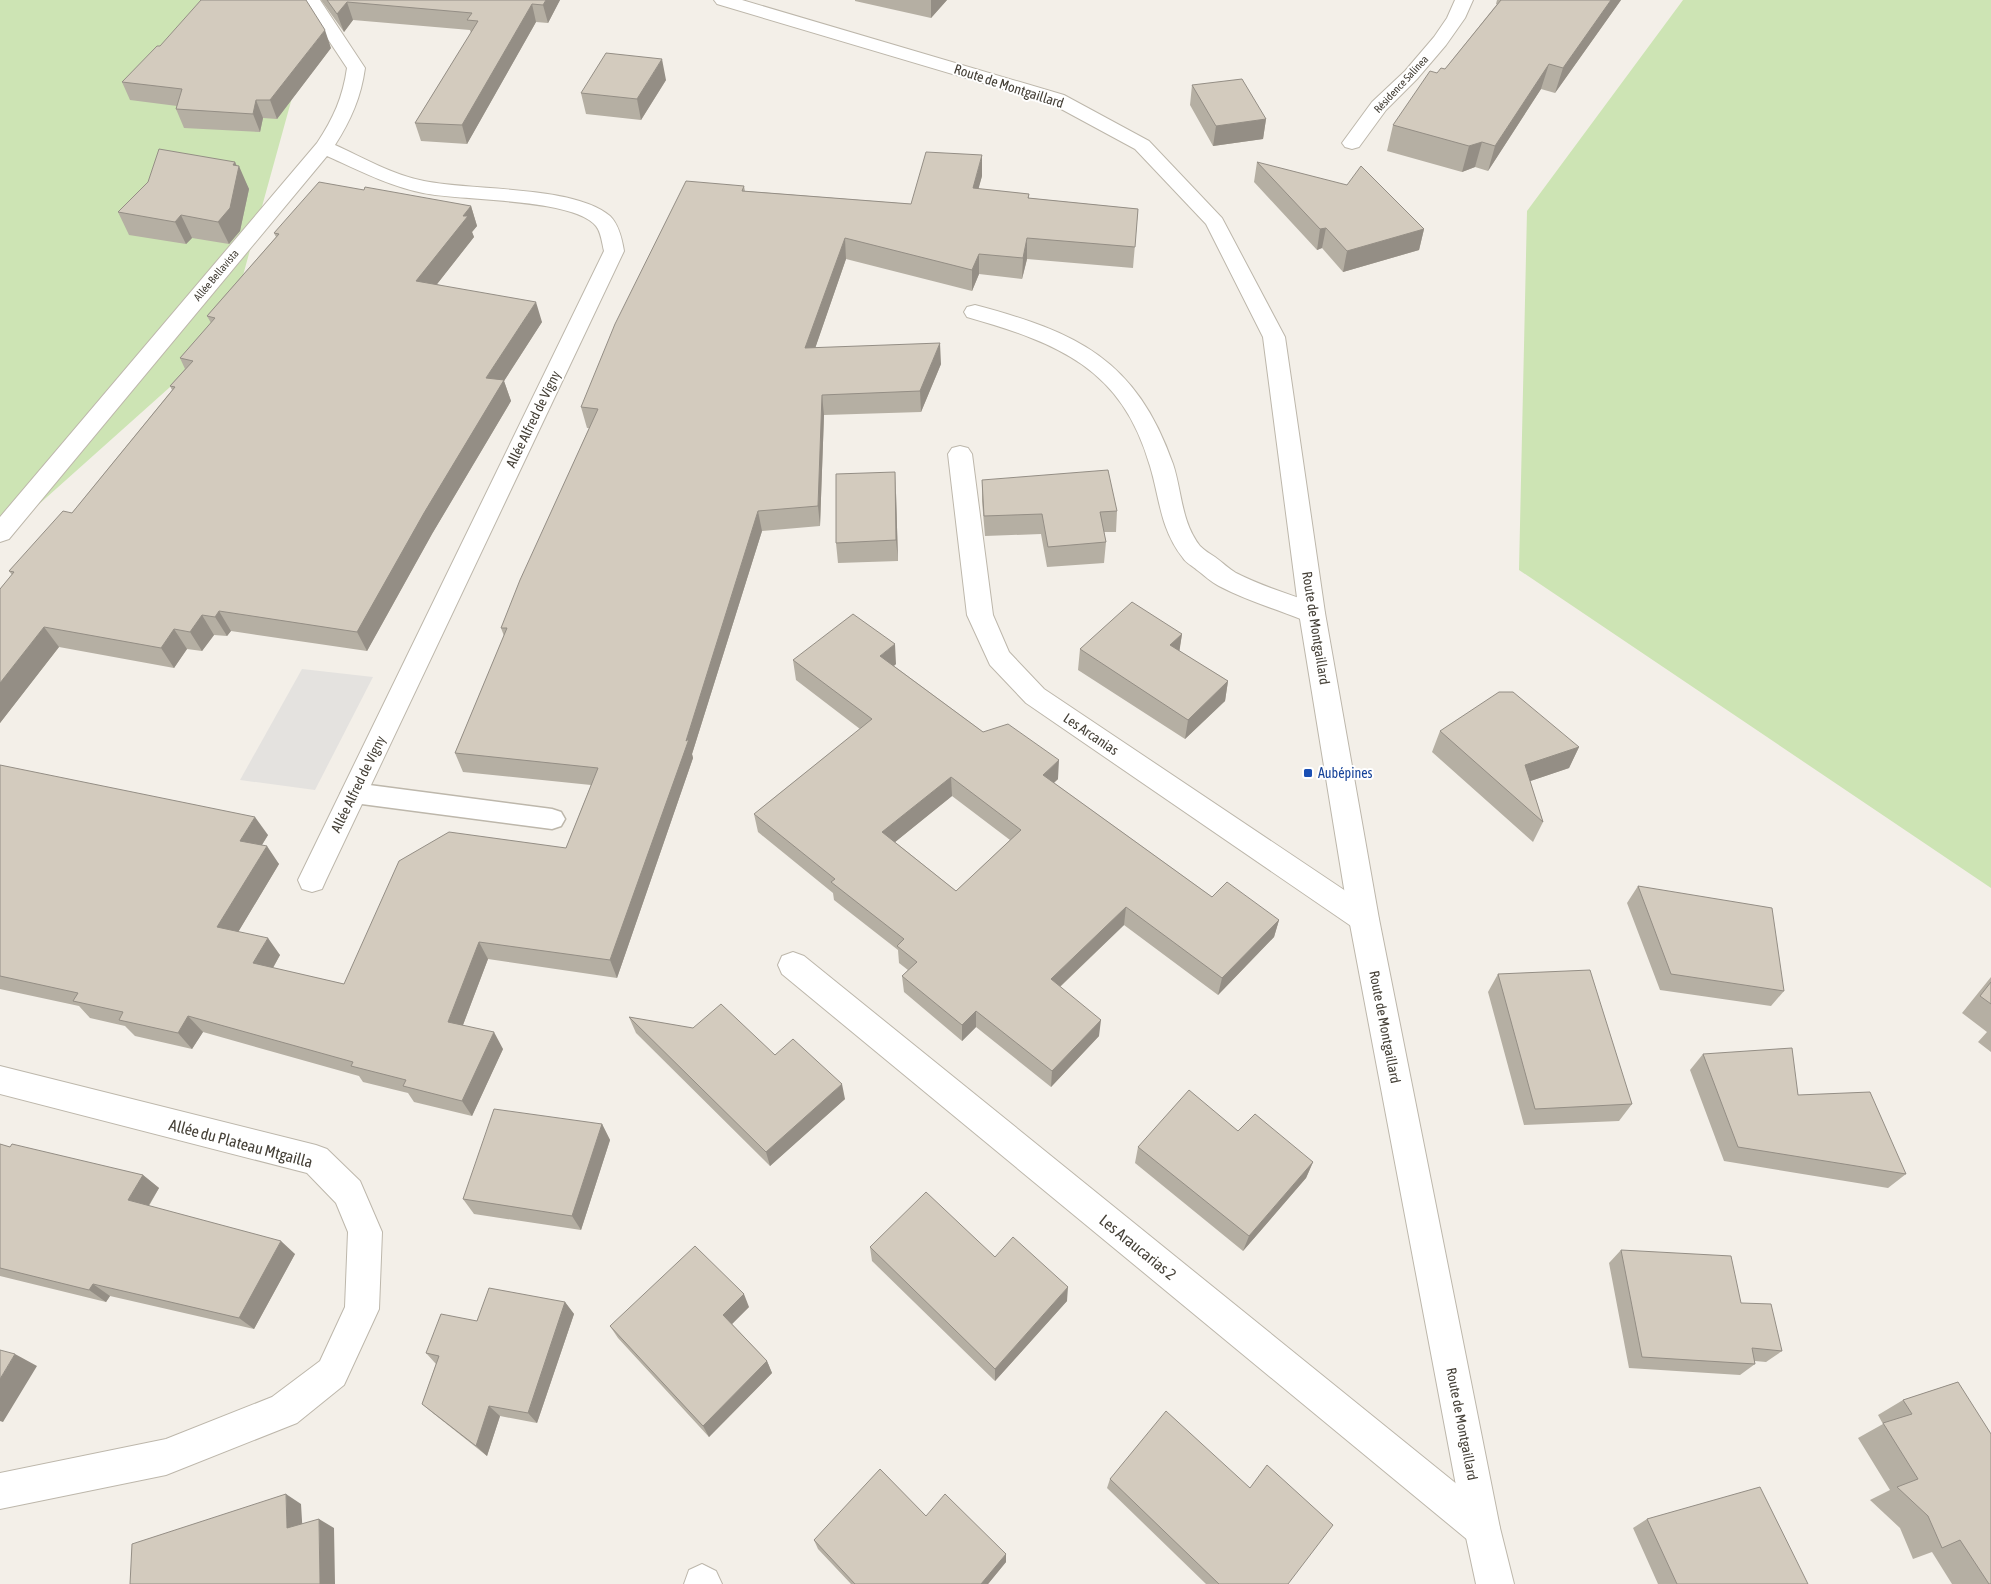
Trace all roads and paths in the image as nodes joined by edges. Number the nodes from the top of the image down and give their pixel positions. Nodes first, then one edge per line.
1 (311, 0) edge
2 (724, 0) edge
3 (1464, 0) edge
4 (1352, 143) dead end
5 (324, 147) junction
6 (975, 312) dead end
7 (960, 454) dead end
8 (0, 533) edge
9 (1312, 613) junction
10 (354, 793) junction
11 (552, 819) dead end
12 (312, 880) dead end
13 (1364, 919) junction
14 (794, 965) dead end
15 (0, 1080) edge
16 (0, 1490) edge
17 (1482, 1528) junction
18 (1495, 1584) edge

1 - 5 street, Allée Bellavista
2 - 9 street, Route de Montgaillard
3 - 4 street, Résidence Salinea
5 - 8 street, Allée Bellavista
5 - 10 street, Allée Alfred de Vigny
6 - 9 street
7 - 13 street, Les Arcanias
9 - 13 street, Route de Montgaillard
10 - 11 lane
10 - 12 street, Allée Alfred de Vigny
13 - 17 street, Route de Montgaillard
14 - 17 street, Les Araucarias 2
15 - 16 street, Allée du Plateau Mtgailla
17 - 18 street, Route de Montgaillard

